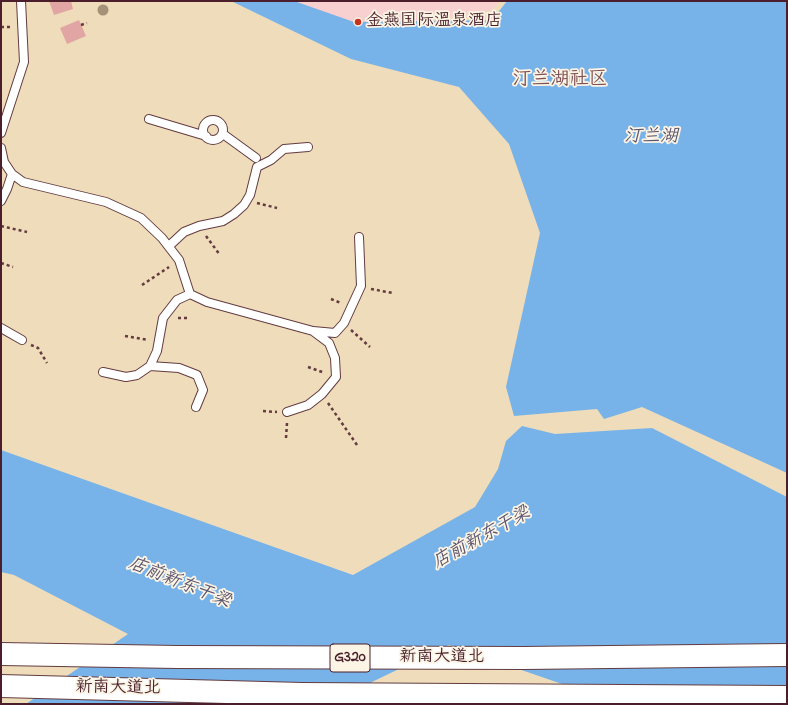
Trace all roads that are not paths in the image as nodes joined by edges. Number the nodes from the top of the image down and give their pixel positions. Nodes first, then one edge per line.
1 (21, 1) edge
2 (148, 119) dead end
3 (1, 133) edge
4 (223, 134) junction
5 (206, 136) junction
6 (308, 147) dead end
7 (1, 148) edge
8 (256, 158) junction
9 (272, 160) junction
10 (257, 167) junction
11 (12, 174) junction
12 (23, 182) junction
13 (8, 189) junction
14 (1, 201) edge
15 (359, 237) dead end
16 (169, 246) junction
17 (190, 294) junction
18 (1, 328) edge
19 (313, 331) junction
20 (335, 333) junction
21 (22, 340) road end
22 (329, 343) junction
23 (150, 366) junction
24 (103, 372) dead end
25 (196, 407) dead end
26 (287, 412) dead end
27 (1, 654) edge
28 (787, 655) edge
29 (1, 686) edge
30 (787, 697) edge

1 - 3 lane
2 - 5 lane
4 - 5 lane
4 - 5 lane
4 - 8 lane
6 - 9 lane
7 - 11 lane
8 - 9 lane
8 - 10 lane
9 - 10 lane
10 - 16 lane
11 - 12 lane
11 - 13 lane
12 - 13 lane
12 - 16 lane
13 - 14 lane
15 - 20 lane
16 - 17 lane
17 - 19 lane
17 - 23 lane
18 - 21 lane
19 - 20 lane
19 - 22 lane
20 - 22 lane
22 - 26 lane
23 - 24 lane
23 - 25 lane
27 - 28 highway, 新南大道北 / G320
29 - 30 highway, 新南大道北 / G320

